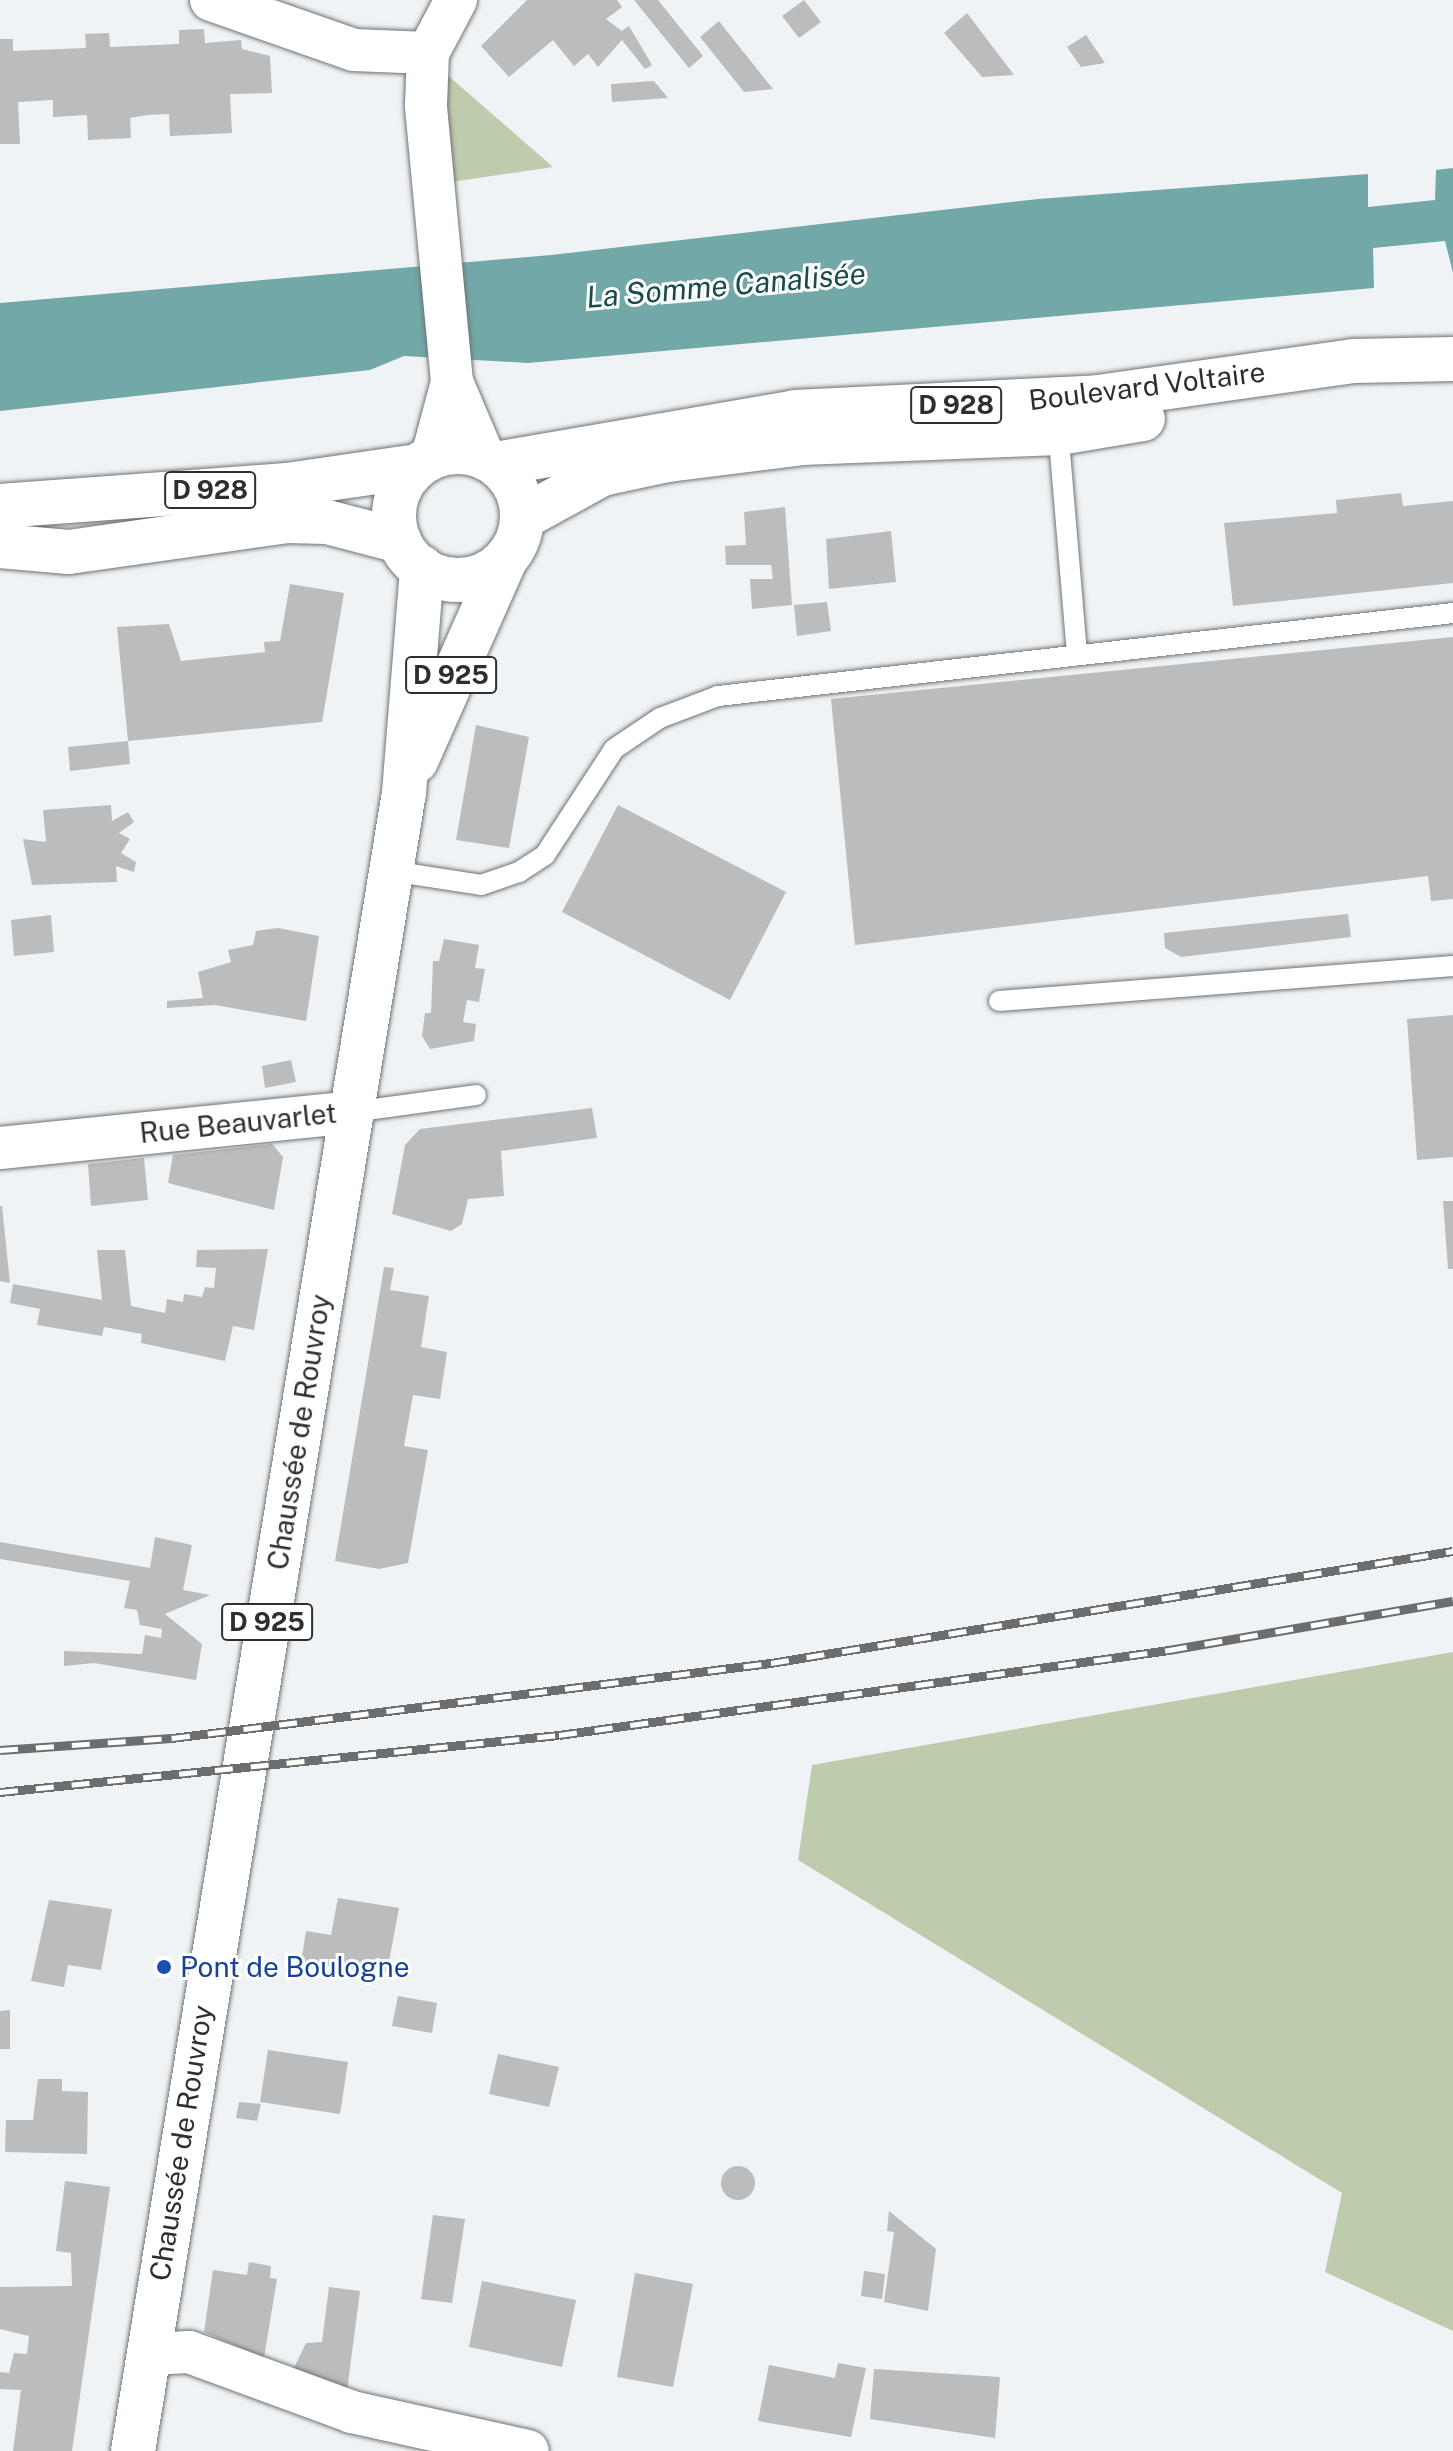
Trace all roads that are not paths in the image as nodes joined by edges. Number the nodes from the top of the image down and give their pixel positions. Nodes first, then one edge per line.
1 (211, 0) edge
2 (456, 0) edge
3 (428, 53) junction
4 (1436, 361) edge
5 (452, 382) junction
6 (1057, 416) junction
7 (490, 460) junction
8 (425, 461) junction
9 (0, 506) edge
10 (522, 518) junction
11 (0, 546) edge
12 (411, 555) junction
13 (505, 560) junction
14 (1453, 613) edge
15 (1077, 655) junction
16 (404, 793) junction
17 (391, 871) junction
18 (1453, 966) edge
19 (999, 1001) dead end
20 (476, 1095) dead end
21 (352, 1112) junction
22 (0, 1148) edge
23 (149, 2354) junction
24 (133, 2451) edge
25 (528, 2451) edge

1 - 3 street
2 - 3 street
3 - 5 street
4 - 6 main road, Boulevard Voltaire / D 928
5 - 7 street
5 - 8 street
6 - 7 main road, Boulevard Voltaire / D 928
6 - 10 main road, Boulevard Voltaire / D 928
6 - 15 lane
7 - 8 main road
7 - 10 main road
8 - 9 main road, D 928
8 - 12 main road
10 - 13 main road
11 - 12 main road, D 928
12 - 13 main road
12 - 16 main road, Chaussée de Rouvroy / D 925
13 - 16 main road, Chaussée de Rouvroy / D 925
14 - 15 lane
15 - 17 lane
16 - 17 main road, Chaussée de Rouvroy / D 925
17 - 21 main road, Chaussée de Rouvroy / D 925
18 - 19 lane
20 - 21 lane, Rue Beauvarlet
21 - 22 street, Rue Beauvarlet
21 - 23 main road, Chaussée de Rouvroy / D 925
23 - 24 main road, Chaussée de Rouvroy / D 925
23 - 25 street

